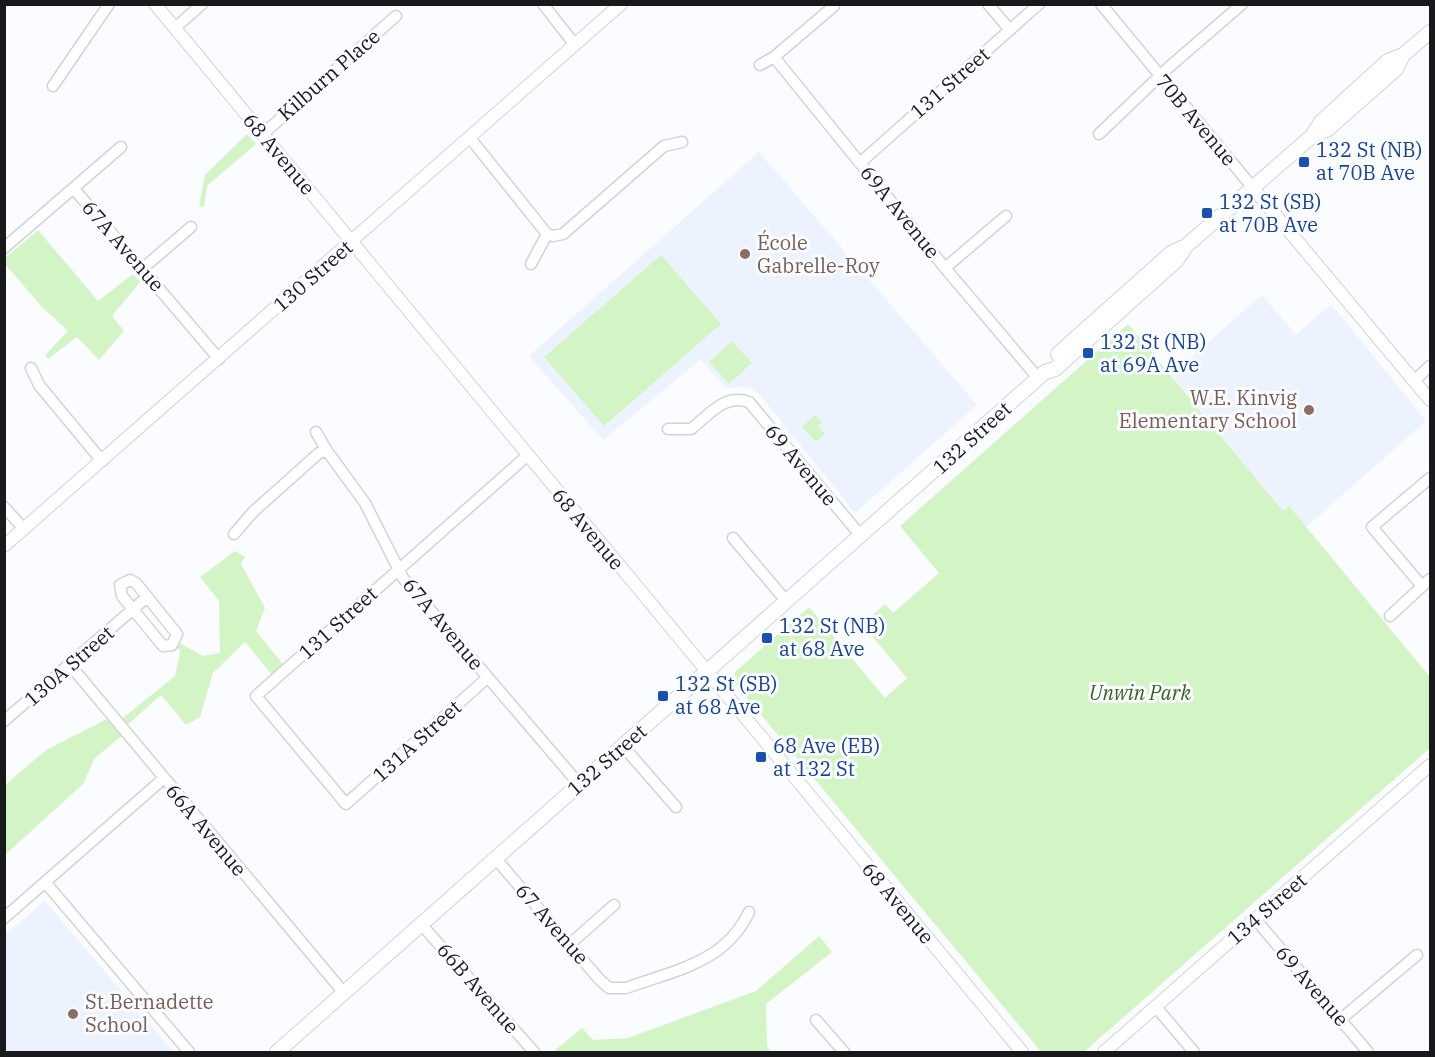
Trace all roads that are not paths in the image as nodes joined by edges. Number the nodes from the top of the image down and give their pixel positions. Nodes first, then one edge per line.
1 (109, 4) edge
2 (155, 4) edge
3 (202, 4) edge
4 (543, 4) edge
5 (621, 4) edge
6 (988, 4) edge
7 (1039, 4) edge
8 (1101, 4) edge
9 (1242, 4) edge
10 (834, 6) edge
11 (396, 16) dead end
12 (175, 28) junction
13 (1010, 30) junction
14 (1431, 32) edge
15 (575, 45) junction
16 (774, 57) junction
17 (760, 65) dead end
18 (1160, 77) junction
19 (53, 86) dead end
20 (262, 134) junction
21 (1099, 134) dead end
22 (470, 138) junction
23 (682, 142) dead end
24 (121, 147) dead end
25 (861, 162) junction
26 (1253, 188) junction
27 (74, 189) junction
28 (1006, 216) dead end
29 (191, 227) dead end
30 (547, 234) junction
31 (352, 242) junction
32 (4, 248) edge
33 (531, 264) dead end
34 (945, 268) junction
35 (142, 269) junction
36 (219, 359) junction
37 (1431, 366) edge
38 (31, 368) dead end
39 (1042, 375) junction
40 (1414, 381) junction
41 (1431, 400) edge
42 (668, 429) dead end
43 (316, 432) dead end
44 (323, 452) junction
45 (528, 455) junction
46 (102, 461) junction
47 (1431, 478) edge
48 (4, 507) edge
49 (24, 529) junction
50 (234, 534) dead end
51 (861, 536) junction
52 (733, 538) dead end
53 (4, 546) edge
54 (398, 569) junction
55 (1426, 583) edge
56 (147, 597) junction
57 (787, 602) junction
58 (133, 610) junction
59 (1390, 615) dead end
60 (70, 665) junction
61 (707, 672) junction
62 (487, 678) junction
63 (4, 722) edge
64 (623, 746) junction
65 (1431, 765) edge
66 (163, 778) junction
67 (579, 784) junction
68 (346, 804) joint
69 (676, 807) dead end
70 (496, 859) junction
71 (45, 882) junction
72 (614, 905) dead end
73 (749, 912) dead end
74 (4, 918) edge
75 (1256, 920) junction
76 (422, 924) junction
77 (570, 944) junction
78 (1417, 955) dead end
79 (344, 993) junction
80 (1156, 1007) junction
81 (1341, 1019) junction
82 (816, 1020) dead end
83 (189, 1053) edge
84 (277, 1053) edge
85 (534, 1053) edge
86 (844, 1053) edge
87 (1022, 1053) edge
88 (1104, 1053) edge
89 (1194, 1053) edge
90 (1368, 1053) edge

1 - 19 street
2 - 12 street, 68 Avenue
3 - 12 street
4 - 15 street
5 - 15 street, 130 Street
6 - 13 street
7 - 13 street, 131 Street
8 - 18 street, 70B Avenue
9 - 18 street
10 - 16 street
11 - 20 street, Kilburn Place
12 - 20 street, 68 Avenue
13 - 25 street, 131 Street
14 - 26 main road, 132 Street
15 - 22 street, 130 Street
16 - 17 street
16 - 25 street, 69A Avenue
18 - 21 street
18 - 26 street, 70B Avenue
20 - 31 street, 68 Avenue
22 - 30 street
22 - 31 street, 130 Street
23 - 30 street
24 - 27 street
25 - 34 street, 69A Avenue
26 - 39 main road, 132 Street
26 - 40 street, 70B Avenue
27 - 32 street
27 - 35 street, 67A Avenue
28 - 34 street
29 - 35 street
30 - 33 street
31 - 36 street, 130 Street
31 - 45 street, 68 Avenue
34 - 39 street, 69A Avenue
35 - 36 street, 67A Avenue
36 - 46 street, 130 Street
37 - 40 street
38 - 46 street
39 - 51 main road, 132 Street
40 - 41 street, 70B Avenue
42 - 51 street, 69 Avenue
43 - 44 street, 67A Avenue
44 - 50 street
44 - 54 street, 67A Avenue
45 - 54 street, 131 Street
45 - 61 street, 68 Avenue
46 - 49 street, 130 Street
47 - 55 street
48 - 49 street
49 - 53 street, 130 Street
51 - 57 main road, 132 Street
52 - 57 street
54 - 62 street, 67A Avenue
54 - 68 street, 131 Street
55 - 59 street
56 - 58 street, 130A Street
56 - 58 street
56 - 58 street
57 - 61 main road, 132 Street
58 - 60 street, 130A Street
60 - 63 street, 130A Street
60 - 66 street, 66A Avenue
61 - 64 main road, 132 Street
61 - 87 street, 68 Avenue
62 - 67 street, 67A Avenue
62 - 68 street, 131A Street
64 - 67 main road, 132 Street
64 - 69 street
65 - 75 street, 134 Street
66 - 71 street
66 - 79 street, 66A Avenue
67 - 70 main road, 132 Street
70 - 76 main road, 132 Street
70 - 77 street, 67 Avenue
71 - 74 street
71 - 83 street
72 - 77 street
73 - 77 street, 67 Avenue
75 - 80 street, 134 Street
75 - 81 street, 69 Avenue
76 - 79 main road, 132 Street
76 - 85 street, 66B Avenue
78 - 81 street
79 - 84 main road, 132 Street
80 - 88 street, 134 Street
80 - 89 street
81 - 90 street, 69 Avenue
82 - 86 street

